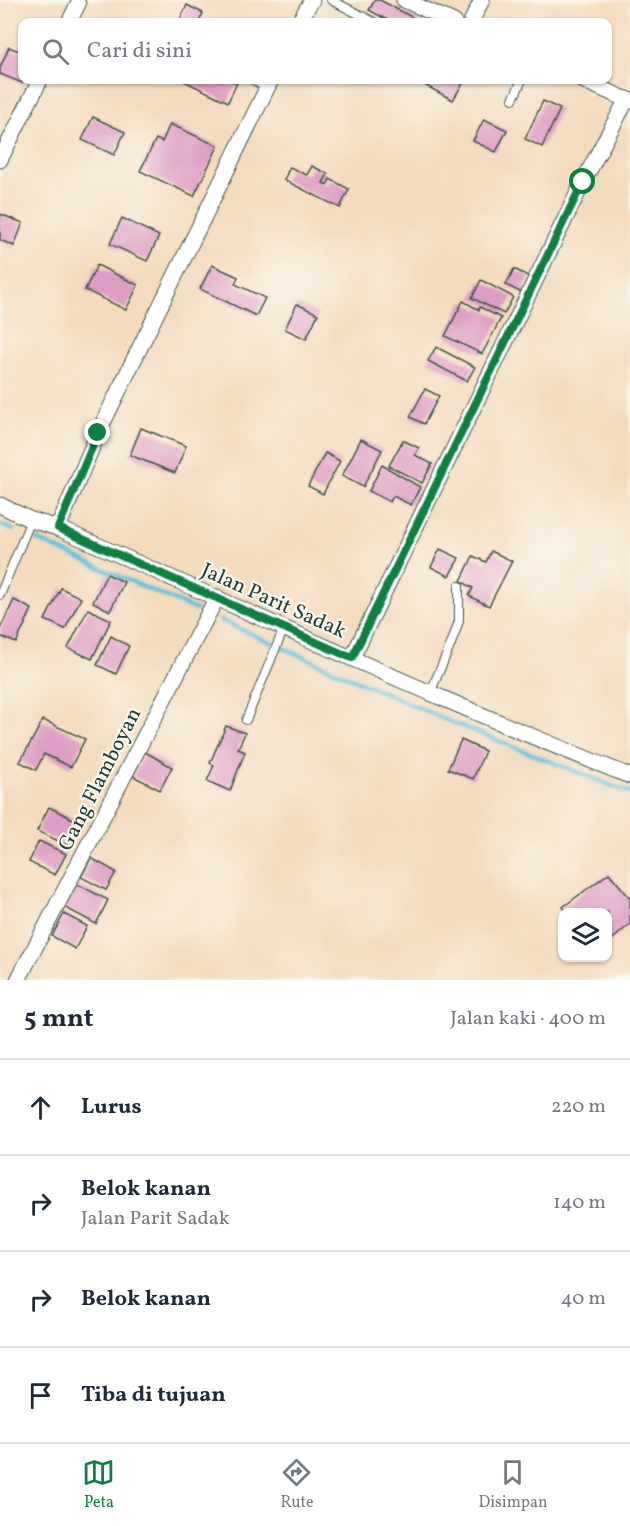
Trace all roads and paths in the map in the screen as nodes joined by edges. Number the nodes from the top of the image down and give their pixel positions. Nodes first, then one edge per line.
1 (312, 0) edge
2 (331, 0) edge
3 (404, 0) edge
4 (482, 0) edge
5 (78, 4) dead end
6 (71, 18) edge
7 (301, 18) edge
8 (366, 18) edge
9 (445, 18) edge
10 (473, 18) edge
11 (38, 84) edge
12 (269, 84) edge
13 (520, 84) edge
14 (594, 84) edge
15 (628, 96) edge
16 (513, 99) dead end
17 (0, 160) edge
18 (0, 505) edge
19 (31, 519) junction
20 (58, 528) junction
21 (459, 586) dead end
22 (0, 595) edge
23 (217, 597) junction
24 (283, 631) junction
25 (352, 658) junction
26 (430, 693) junction
27 (246, 720) dead end
28 (630, 776) edge
29 (18, 980) edge

1 - 7 street
2 - 8 lane
3 - 9 street
4 - 10 street
5 - 6 street
11 - 17 street
12 - 20 street
13 - 16 lane
14 - 15 street
15 - 25 street
18 - 19 street, Jalan Parit Sadak
19 - 20 street, Jalan Parit Sadak
19 - 22 lane
20 - 23 street, Jalan Parit Sadak
21 - 26 lane
23 - 24 street, Jalan Parit Sadak
23 - 29 street, Gang Flamboyan
24 - 25 street, Jalan Parit Sadak
24 - 27 lane
25 - 26 street, Jalan Parit Sadak
26 - 28 street, Jalan Parit Sadak

